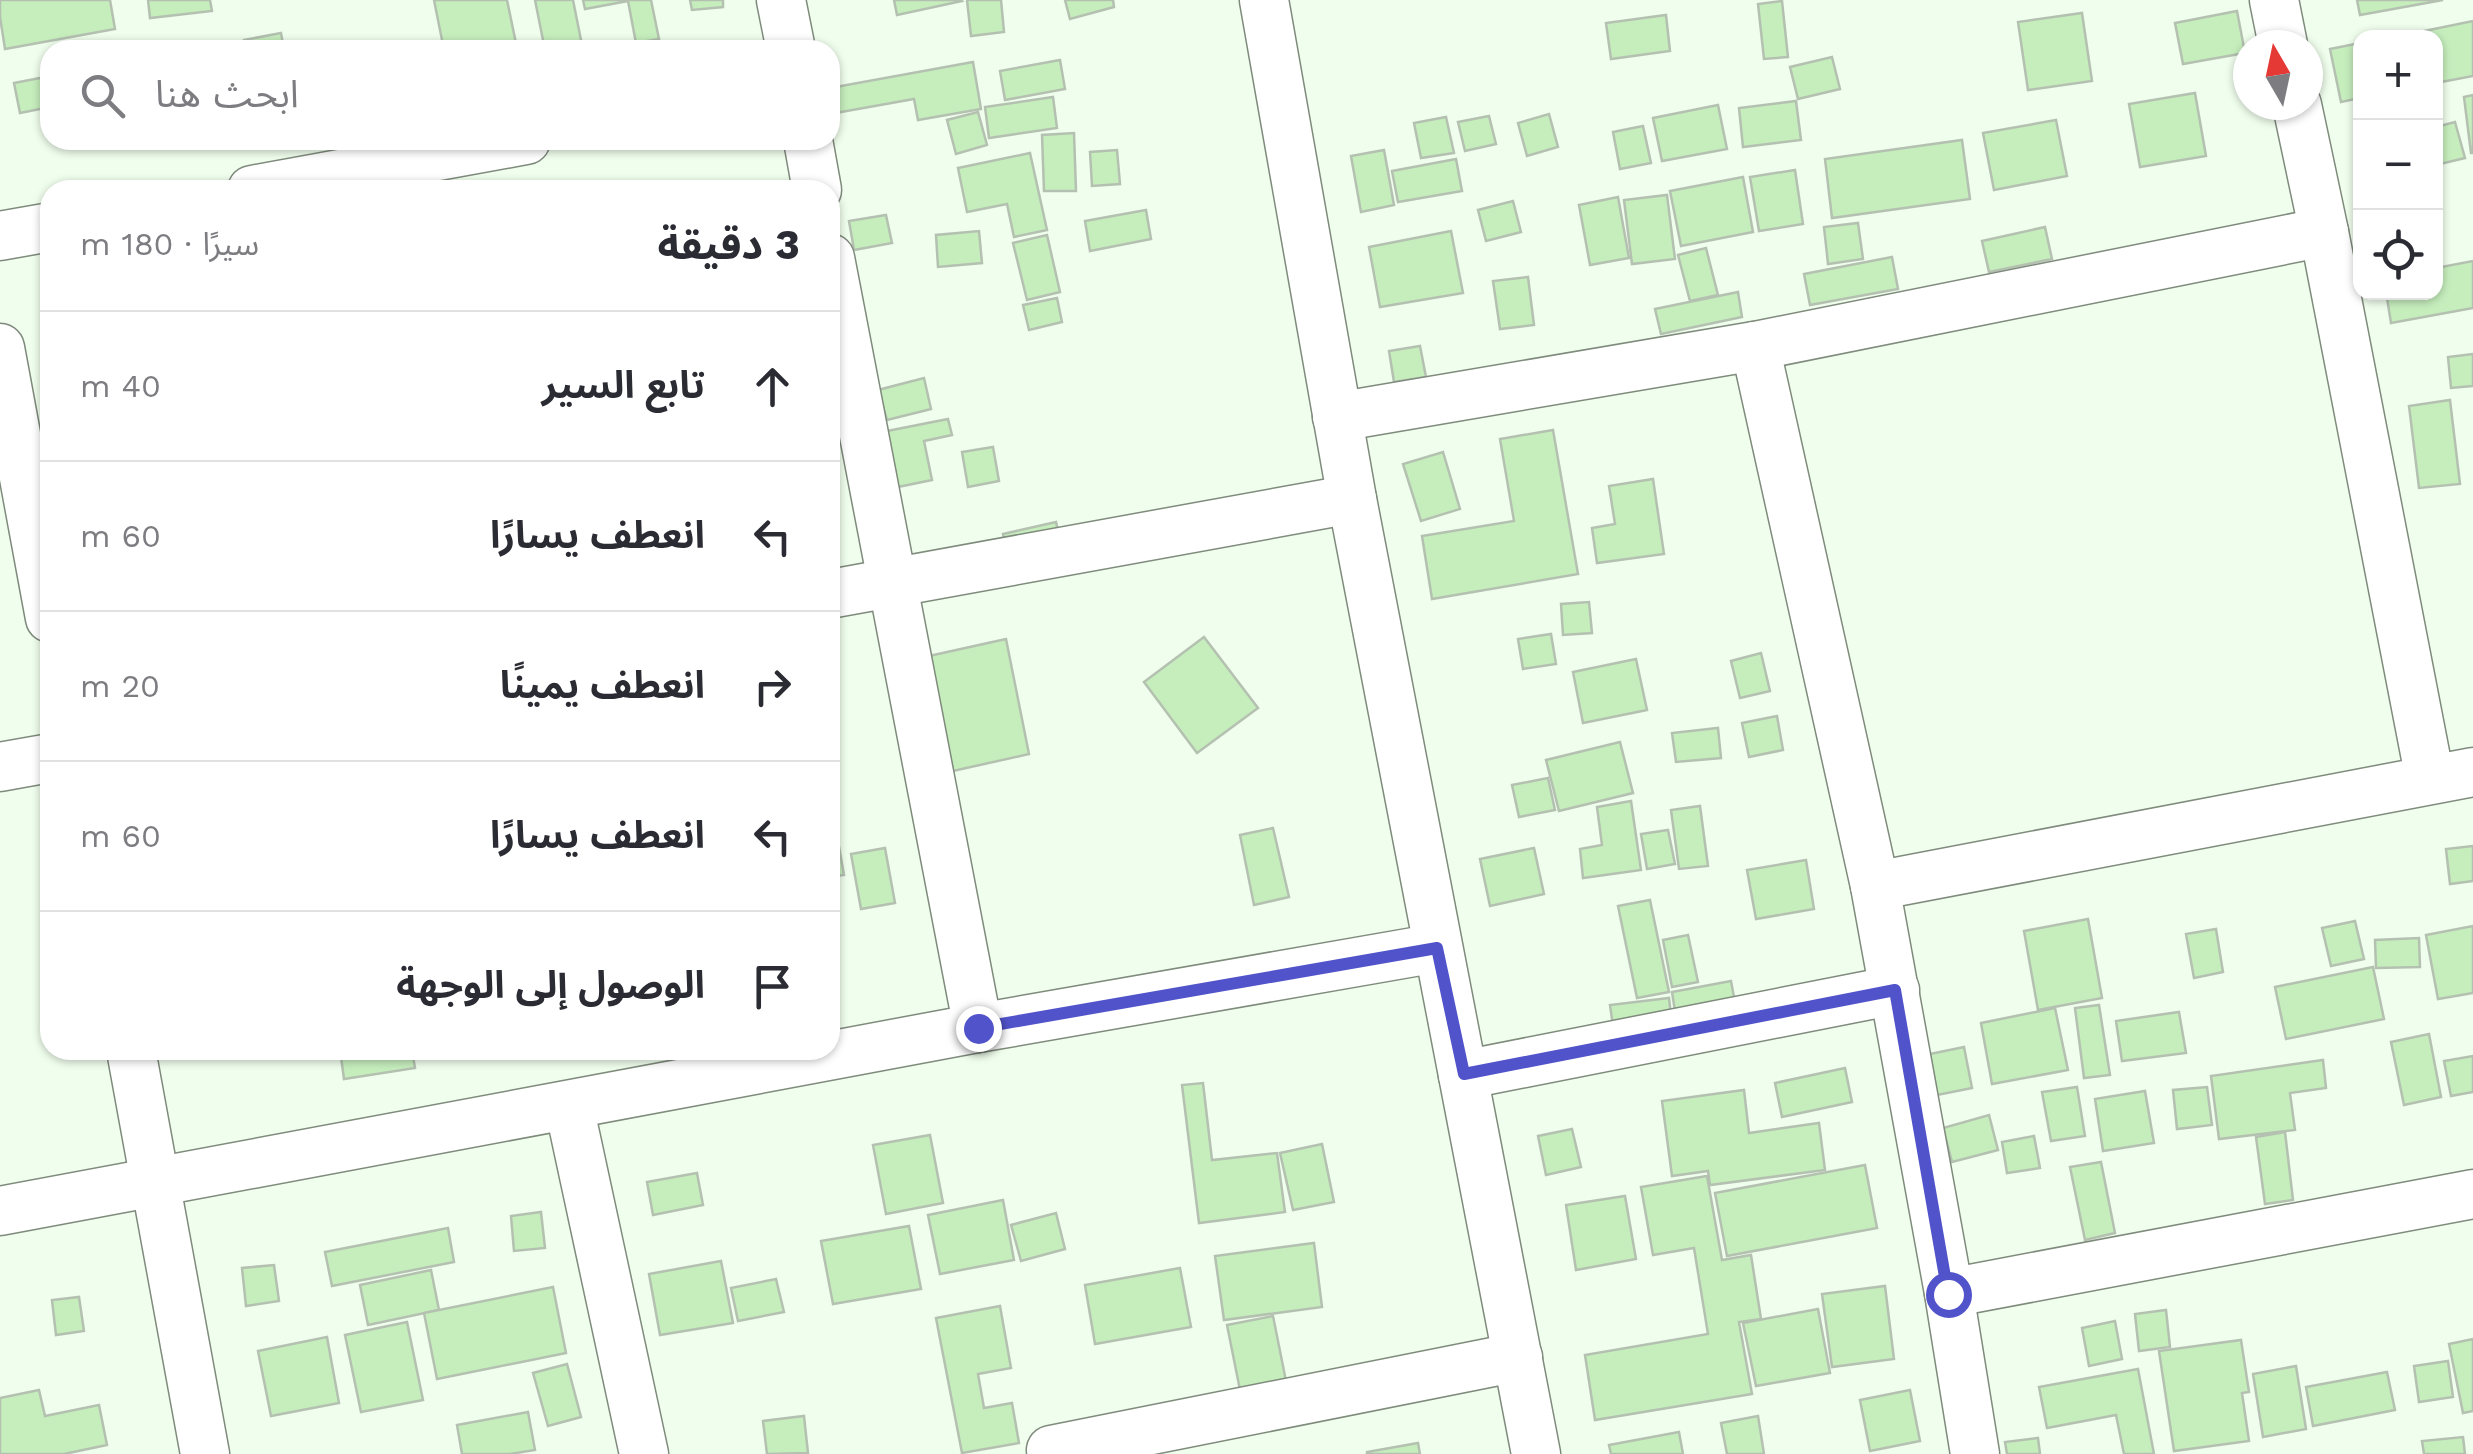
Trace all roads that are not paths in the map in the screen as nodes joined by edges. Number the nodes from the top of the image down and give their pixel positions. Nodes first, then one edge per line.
1 (781, 0) edge
2 (1264, 0) edge
3 (2274, 0) edge
4 (2281, 30) edge
5 (789, 40) edge
6 (2299, 120) edge
7 (471, 150) edge
8 (810, 150) edge
9 (307, 180) edge
10 (815, 180) edge
11 (40, 229) edge
12 (2324, 232) junction
13 (0, 236) edge
14 (840, 312) edge
15 (1755, 346) junction
16 (0, 348) edge
17 (1338, 416) junction
18 (1352, 499) junction
19 (40, 564) edge
20 (890, 581) junction
21 (840, 592) edge
22 (40, 760) edge
23 (0, 767) edge
24 (2452, 776) edge
25 (1875, 886) junction
26 (1437, 948) junction
27 (1895, 990) junction
28 (978, 1028) junction
29 (840, 1054) edge
30 (133, 1060) edge
31 (810, 1060) edge
32 (1464, 1074) junction
33 (569, 1106) junction
34 (155, 1180) junction
35 (2473, 1194) edge
36 (0, 1211) edge
37 (1948, 1294) junction
38 (1518, 1357) junction
39 (1044, 1453) edge
40 (205, 1454) edge
41 (644, 1454) edge
42 (1536, 1454) edge
43 (1975, 1454) edge

1 - 5 street
2 - 17 street
3 - 4 street
6 - 12 street
7 - 9 street
8 - 10 street
11 - 13 street
12 - 15 street
12 - 24 street
14 - 20 street
15 - 17 street
15 - 25 street
16 - 19 street
17 - 18 street
18 - 20 street
18 - 26 street
20 - 21 street
20 - 28 street
22 - 23 street
24 - 25 street
25 - 27 street
26 - 28 street
26 - 32 street
27 - 32 street
27 - 37 street
28 - 29 street
30 - 34 street
31 - 33 street
32 - 38 street
33 - 34 street
33 - 41 street
34 - 36 street
34 - 40 street
35 - 37 street
37 - 43 street
38 - 39 street
38 - 42 street

